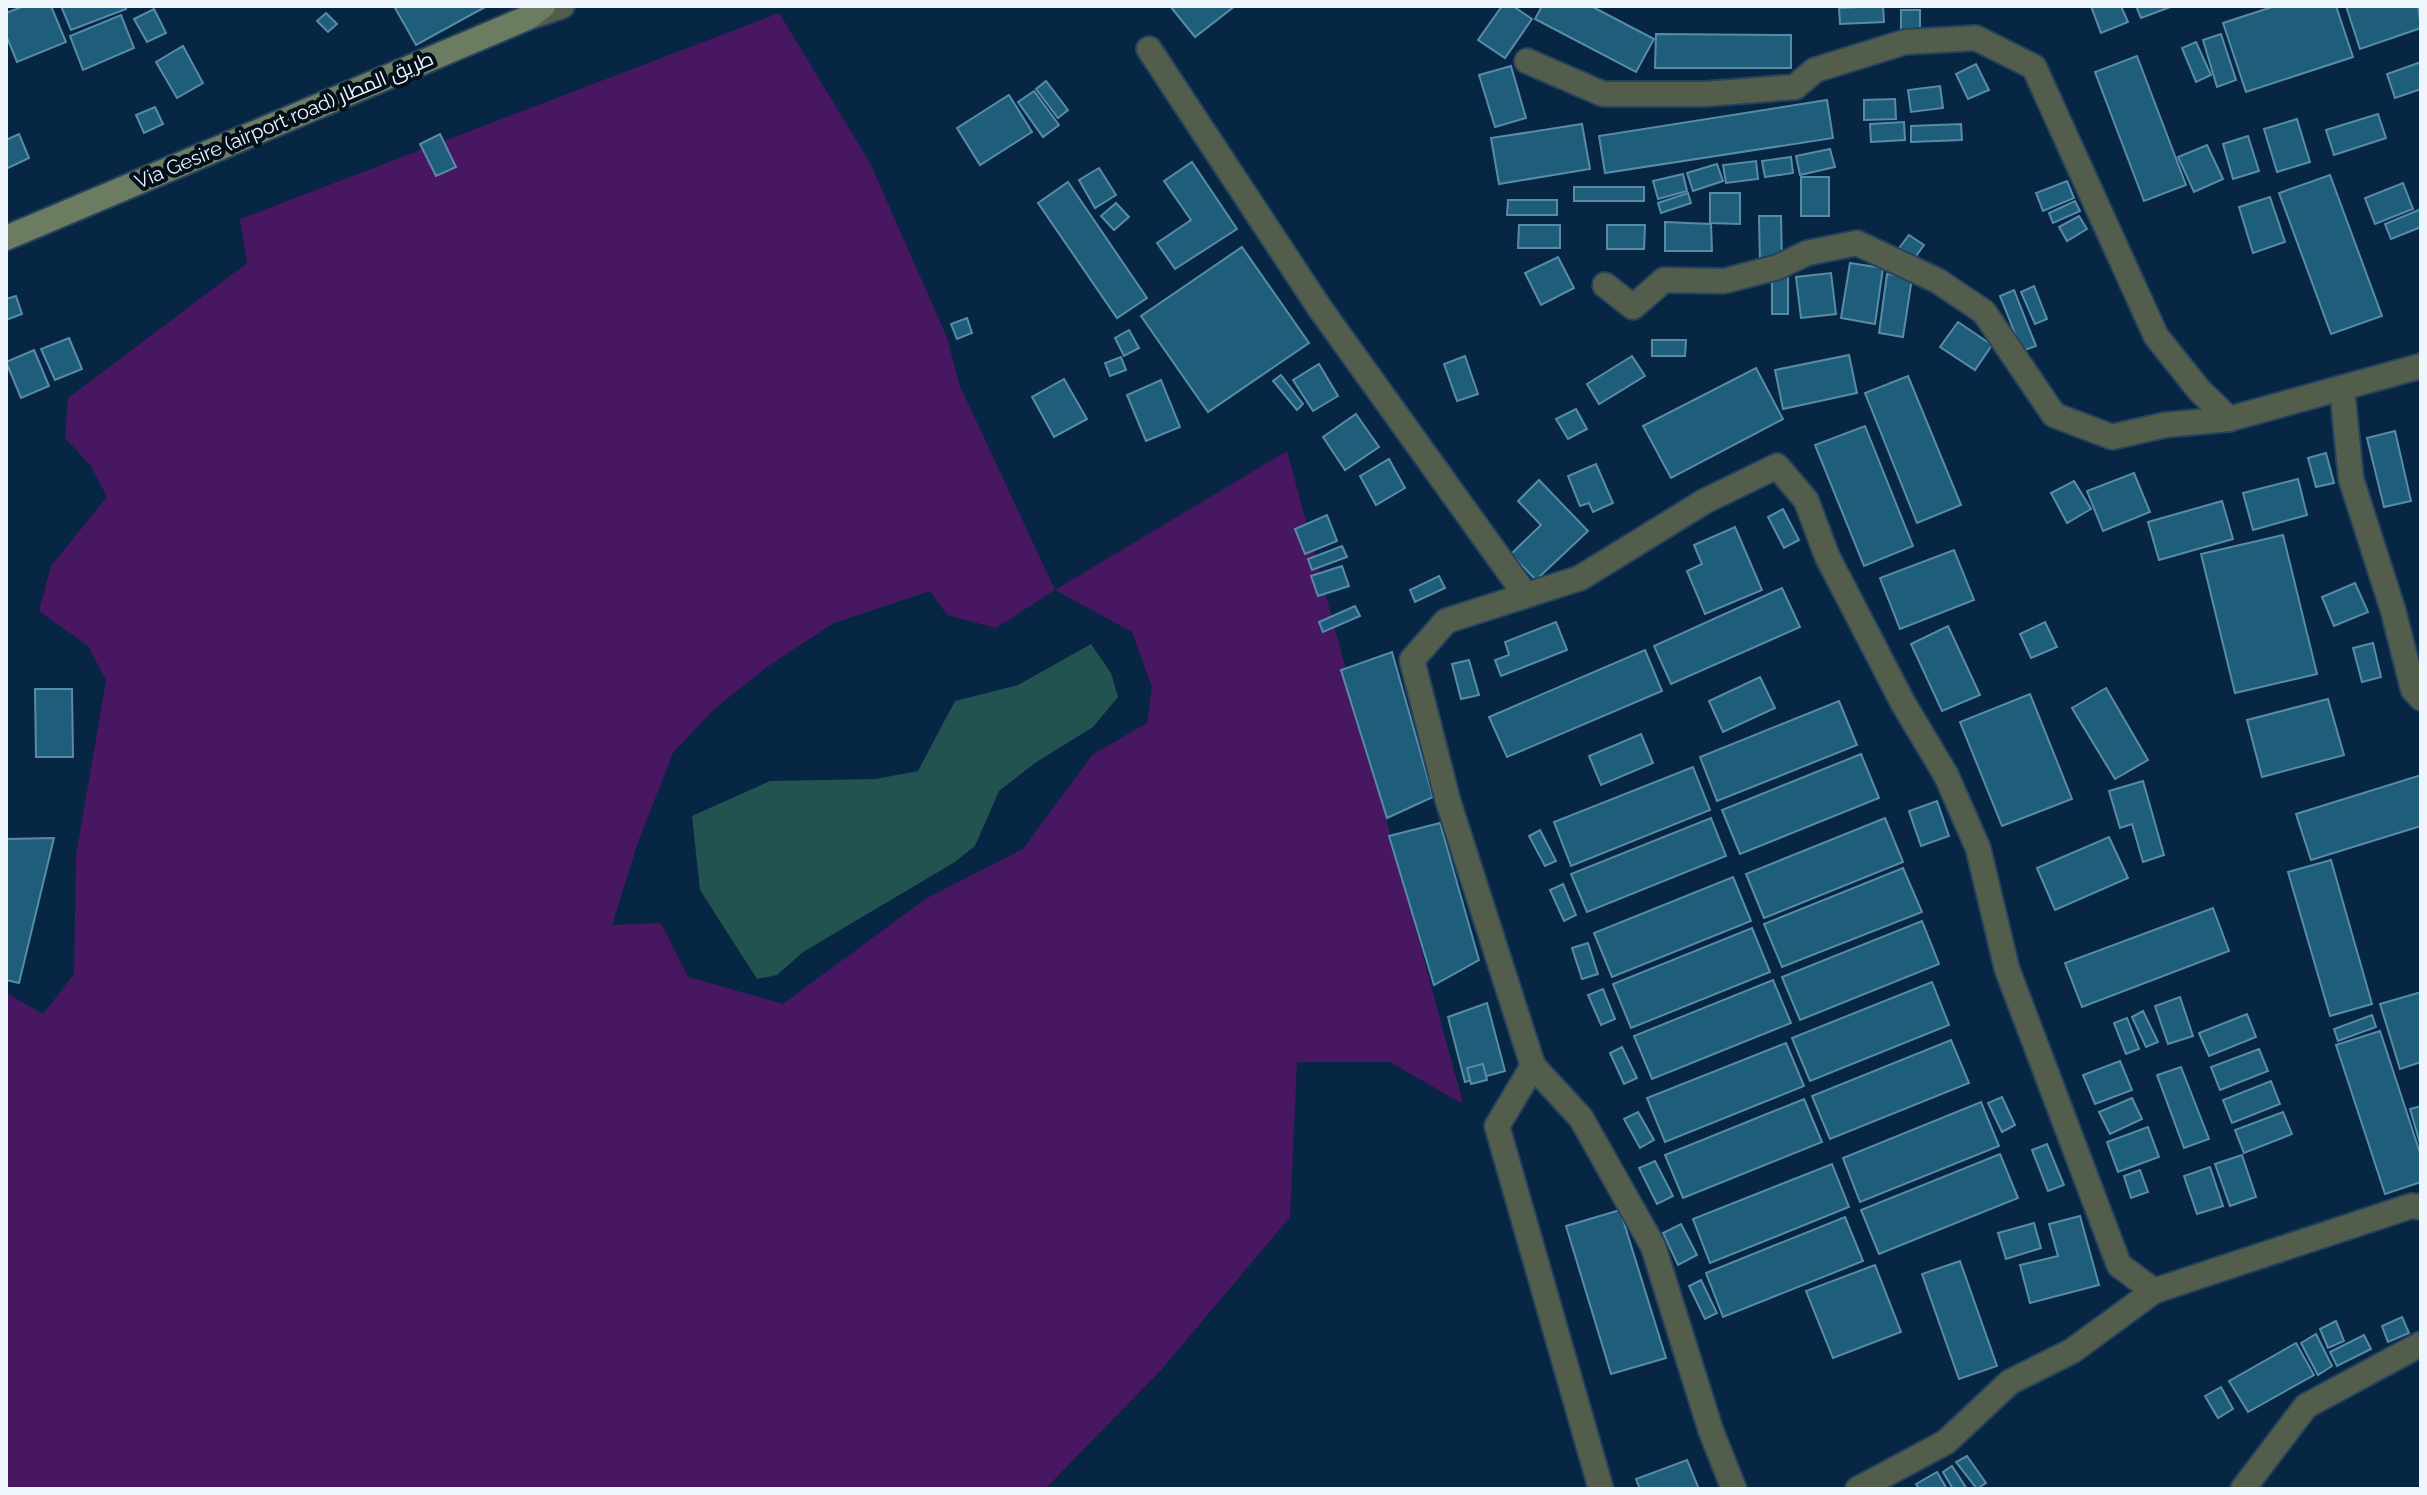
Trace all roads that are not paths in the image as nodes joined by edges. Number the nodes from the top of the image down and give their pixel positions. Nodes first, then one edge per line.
1 (562, 6) edge
2 (535, 12) edge
3 (1149, 49) dead end
4 (1527, 61) dead end
5 (6, 238) edge
6 (1605, 285) dead end
7 (2421, 366) edge
8 (2342, 388) junction
9 (2229, 419) junction
10 (1525, 594) junction
11 (2421, 698) edge
12 (1533, 1066) junction
13 (2421, 1207) edge
14 (2154, 1291) junction
15 (2421, 1344) edge
16 (1601, 1489) edge
17 (1734, 1489) edge
18 (1858, 1489) edge
19 (2243, 1489) edge

1 - 2 street, Via Gesire (airport road) طريق المطار
2 - 5 main road, Via Gesire (airport road) طريق المطار
3 - 10 street
4 - 9 street
6 - 9 street
7 - 8 street
8 - 9 street
8 - 11 street
10 - 12 street
10 - 14 street
12 - 16 street
12 - 17 street
13 - 14 street
14 - 18 street
15 - 19 street

